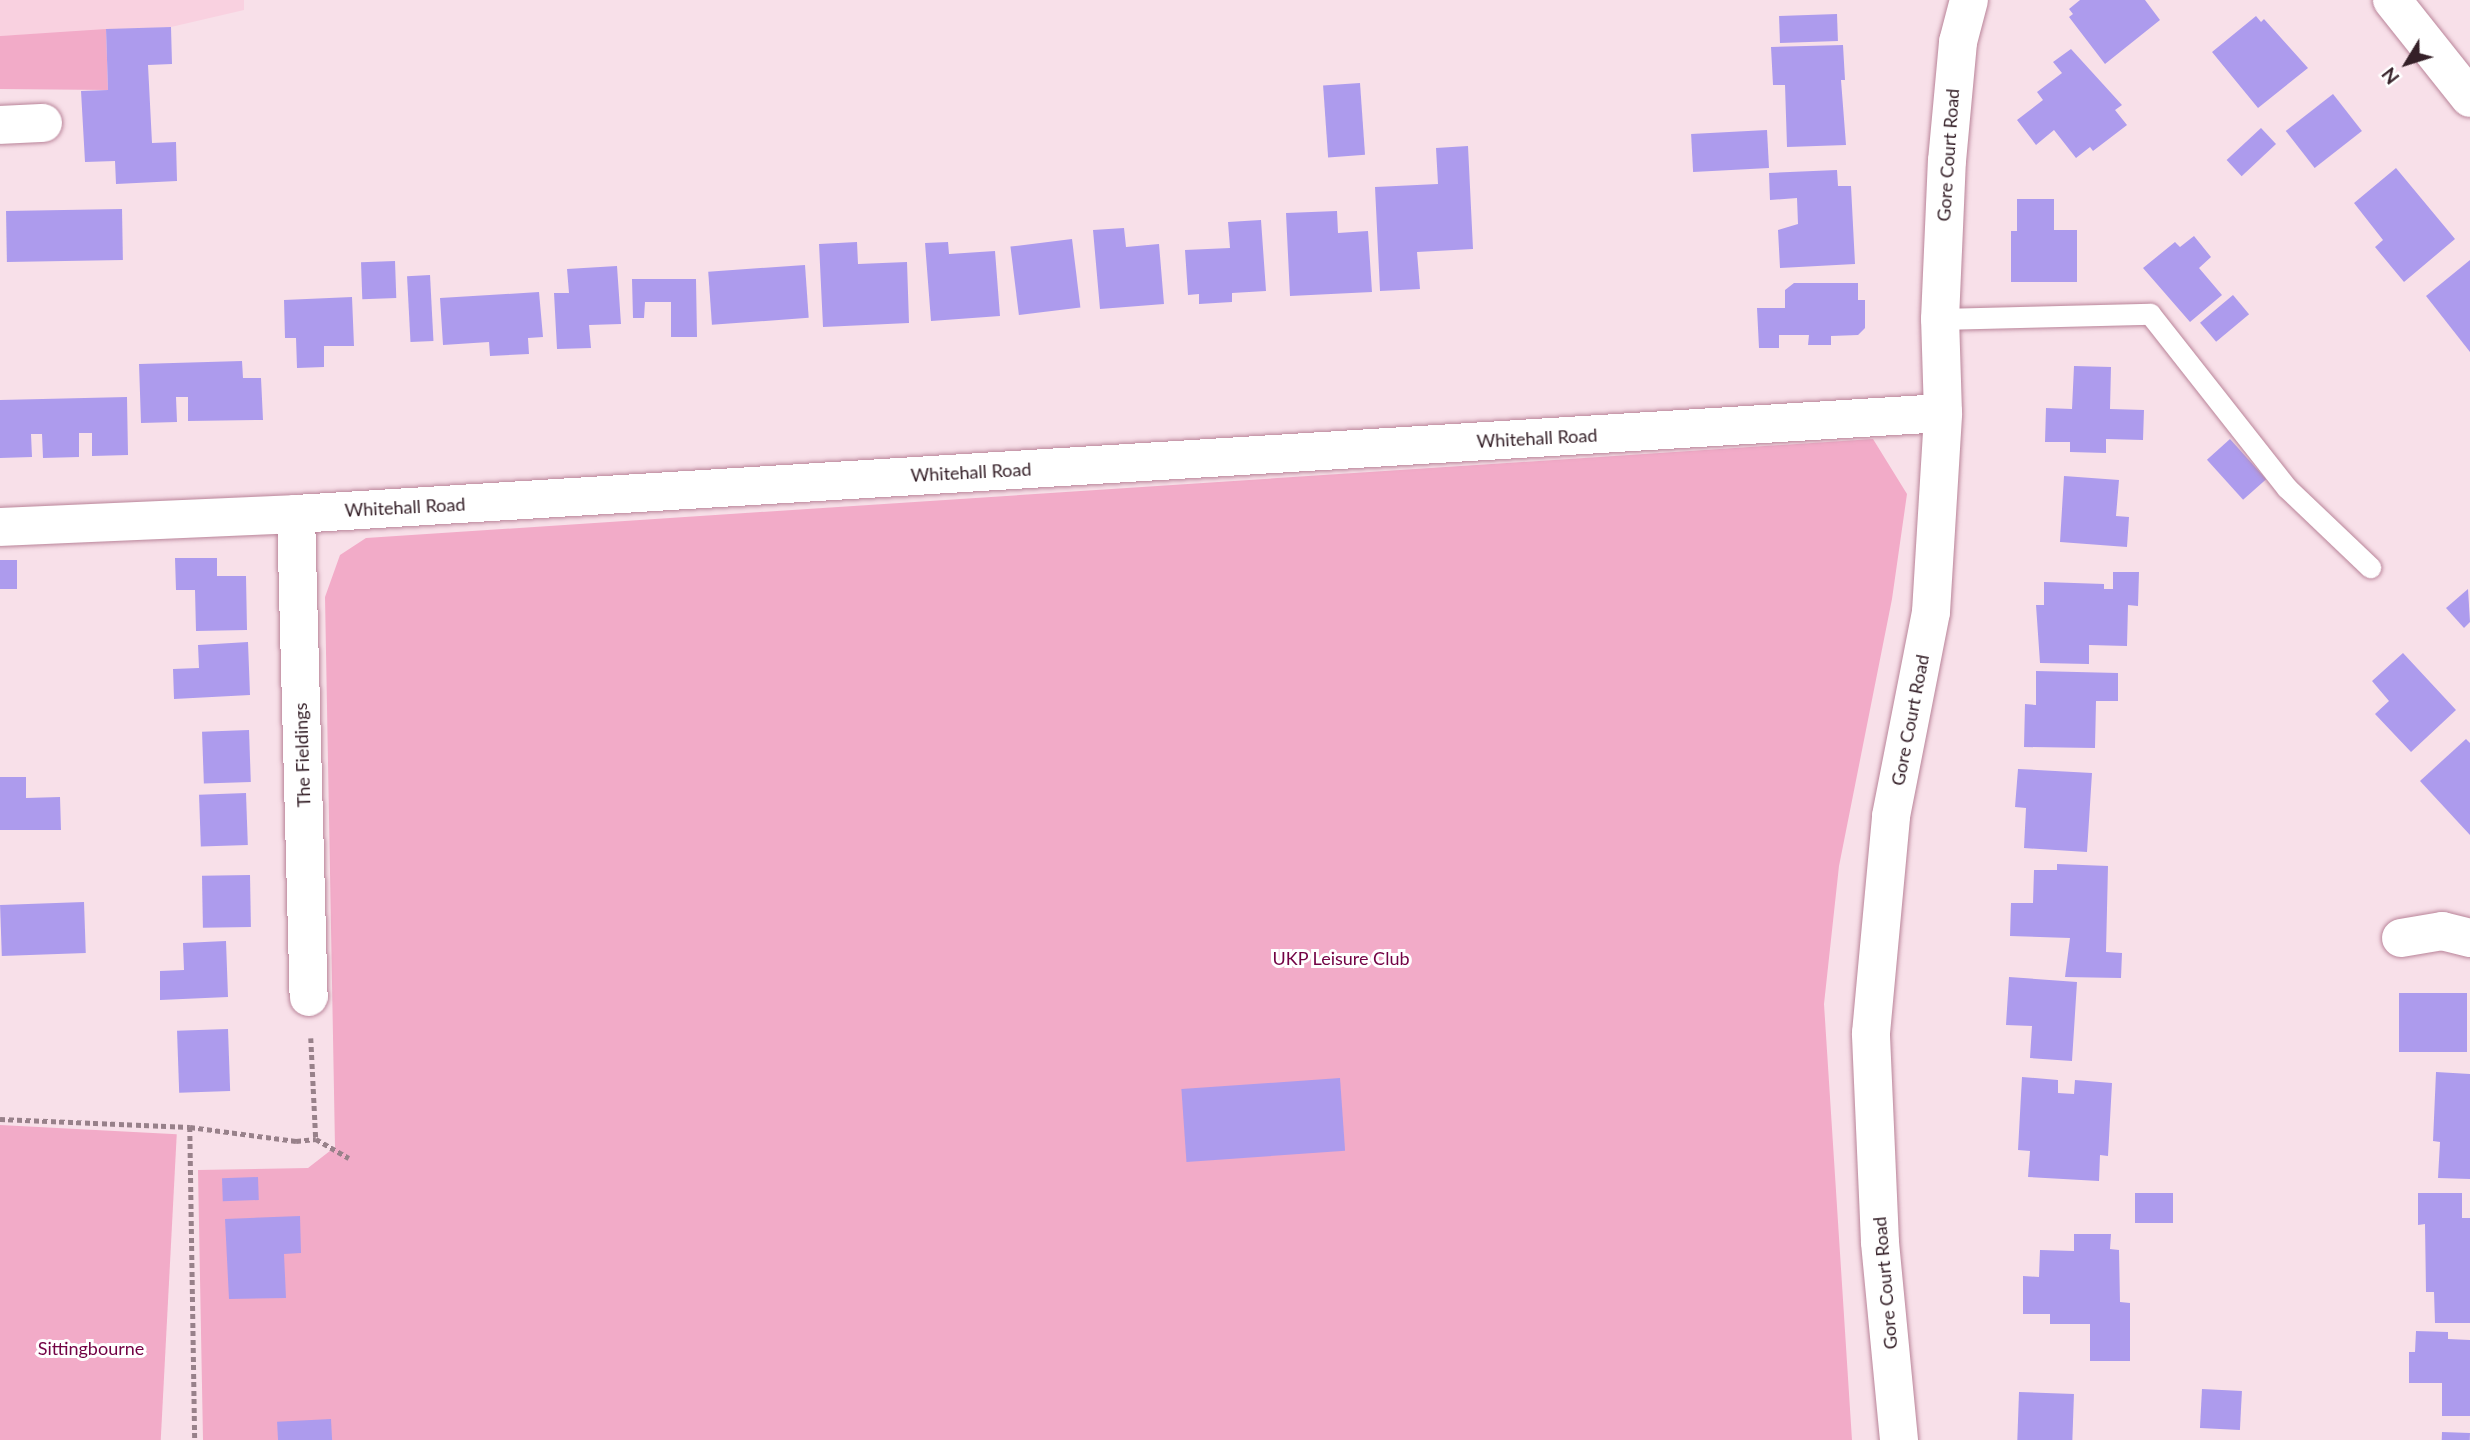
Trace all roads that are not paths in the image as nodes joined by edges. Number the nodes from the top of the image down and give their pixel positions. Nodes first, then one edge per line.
1 (1969, 0) edge
2 (2392, 0) edge
3 (2470, 98) edge
4 (43, 123) dead end
5 (0, 125) edge
6 (1940, 318) junction
7 (1942, 413) junction
8 (296, 514) junction
9 (0, 527) edge
10 (2370, 567) dead end
11 (2401, 938) dead end
12 (2470, 938) edge
13 (309, 997) road end
14 (1899, 1440) edge

1 - 6 street, Gore Court Road
2 - 3 street
4 - 5 street
6 - 7 street, Gore Court Road
6 - 10 lane
7 - 8 street, Whitehall Road
7 - 14 street, Gore Court Road
8 - 9 street, Whitehall Road
8 - 13 street, The Fieldings
11 - 12 street

